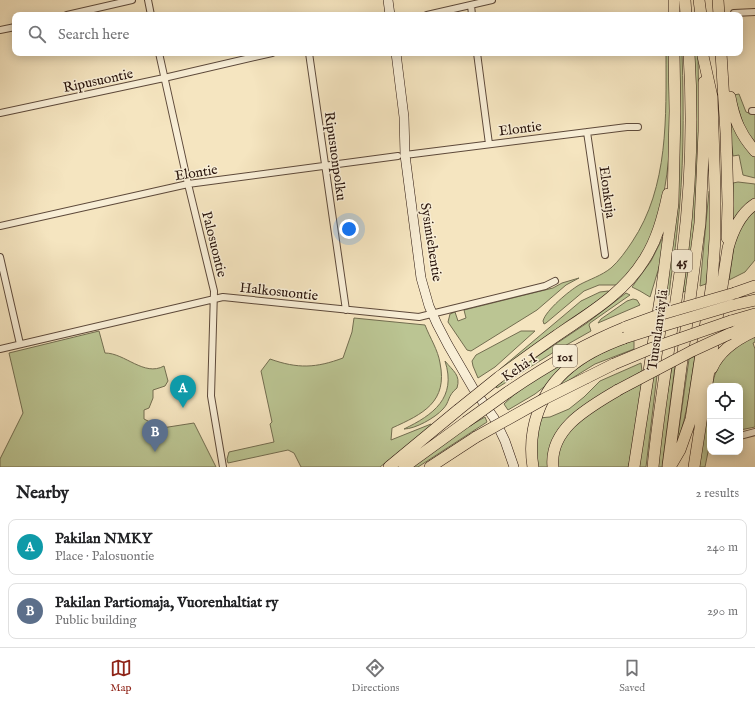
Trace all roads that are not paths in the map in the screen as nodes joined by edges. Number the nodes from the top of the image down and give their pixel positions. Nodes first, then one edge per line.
1 (132, 0) edge
2 (148, 0) edge
3 (388, 0) edge
4 (492, 0) edge
5 (674, 0) edge
6 (685, 0) edge
7 (700, 0) edge
8 (718, 0) edge
9 (471, 5) junction
10 (80, 12) edge
11 (150, 12) edge
12 (390, 12) edge
13 (440, 12) edge
14 (472, 12) edge
15 (674, 12) edge
16 (686, 12) edge
17 (701, 12) edge
18 (719, 12) edge
19 (755, 12) edge
20 (743, 13) edge
21 (12, 28) edge
22 (0, 30) edge
23 (160, 56) edge
24 (259, 56) edge
25 (309, 56) edge
26 (396, 56) edge
27 (477, 56) edge
28 (674, 56) edge
29 (689, 56) edge
30 (703, 56) edge
31 (703, 56) edge
32 (722, 56) edge
33 (723, 56) edge
34 (164, 78) junction
35 (0, 113) edge
36 (638, 127) dead end
37 (587, 132) junction
38 (489, 144) junction
39 (755, 152) edge
40 (401, 156) junction
41 (674, 160) junction
42 (326, 165) junction
43 (188, 184) junction
44 (755, 204) edge
45 (0, 226) edge
46 (605, 255) dead end
47 (0, 257) edge
48 (724, 271) junction
49 (555, 281) dead end
50 (755, 287) edge
51 (214, 299) junction
52 (755, 300) edge
53 (346, 310) junction
54 (755, 314) edge
55 (432, 315) junction
56 (755, 323) edge
57 (755, 331) edge
58 (20, 344) junction
59 (0, 349) edge
60 (700, 402) junction
61 (755, 432) edge
62 (743, 435) edge
63 (223, 467) edge
64 (389, 467) edge
65 (404, 467) edge
66 (430, 467) edge
67 (514, 467) edge
68 (533, 467) edge
69 (553, 467) edge
70 (633, 467) edge
71 (653, 467) edge
72 (669, 467) edge
73 (694, 467) edge

1 - 10 street
2 - 11 street
3 - 12 street
4 - 9 street
5 - 15 highway
6 - 16 highway
7 - 17 highway
8 - 18 highway
9 - 13 street
9 - 14 street
19 - 20 street
21 - 22 street
23 - 34 street, Palosuontie
24 - 34 street, Ripusuontie
25 - 42 street, Ripusuonpolku
26 - 40 street, Sysimiehentie
27 - 38 street
28 - 41 highway
29 - 71 highway, Tuusulanväylä / 45
30 - 60 highway
31 - 72 highway, Tuusulanväylä / 45
32 - 48 highway
33 - 39 highway
34 - 35 street, Ripusuontie
34 - 43 street, Palosuontie
36 - 37 street, Elontie
37 - 38 street, Elontie
37 - 46 street, Elonkuja
38 - 40 street, Elontie
40 - 42 street, Elontie
40 - 55 street, Sysimiehentie
41 - 64 highway, bridge
41 - 70 highway
42 - 43 street, Elontie
42 - 53 street, Ripusuonpolku
43 - 45 street, Elontie
43 - 51 street, Palosuontie
44 - 48 highway
47 - 58 street
48 - 60 highway
49 - 55 street, Halkosuontie
50 - 65 highway, Kehä I / 101, bridge
51 - 53 street, Halkosuontie
51 - 58 street, Halkosuontie
51 - 63 street, Palosuontie
52 - 68 highway, bridge
53 - 55 street, Halkosuontie
54 - 66 highway, 101, bridge
55 - 67 street, Sysimiehentie
56 - 69 highway, bridge
57 - 60 highway
58 - 59 street, Halkosuontie
60 - 72 highway
60 - 73 highway
61 - 62 street

